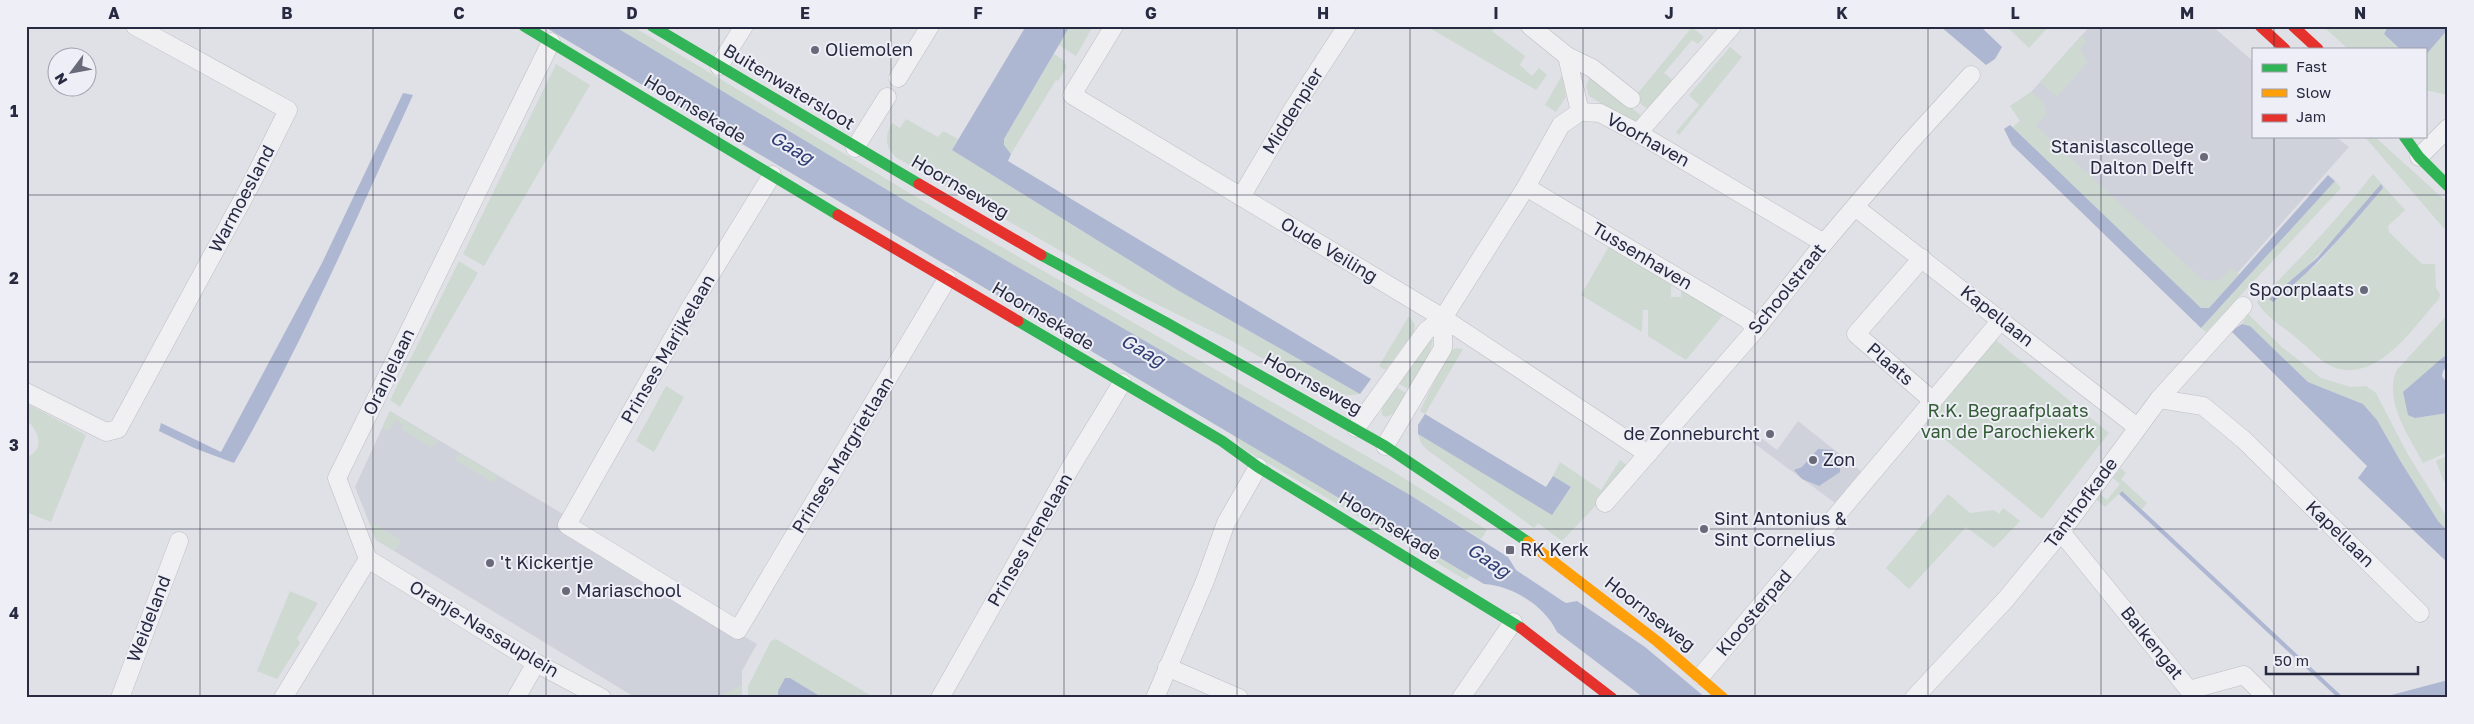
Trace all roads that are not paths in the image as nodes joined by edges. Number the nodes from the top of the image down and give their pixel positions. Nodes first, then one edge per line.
1 (134, 26) edge
2 (524, 26) edge
3 (652, 26) edge
4 (744, 26) edge
5 (930, 26) edge
6 (1114, 26) edge
7 (1347, 26) edge
8 (1530, 26) edge
9 (1732, 26) edge
10 (2260, 26) edge
11 (2293, 26) edge
12 (551, 42) junction
13 (2284, 48) edge
14 (2317, 48) edge
15 (1567, 56) junction
16 (719, 66) junction
17 (1971, 76) dead end
18 (898, 78) dead end
19 (887, 97) dead end
20 (1631, 99) dead end
21 (1580, 112) junction
22 (2448, 128) edge
23 (1638, 133) junction
24 (2399, 139) edge
25 (855, 148) junction
26 (2419, 157) junction
27 (772, 175) junction
28 (2448, 186) edge
29 (1526, 187) junction
30 (1240, 197) junction
31 (1855, 207) junction
32 (1824, 243) junction
33 (1922, 258) junction
34 (947, 279) junction
35 (2243, 306) dead end
36 (1443, 318) junction
37 (2001, 320) junction
38 (1756, 329) junction
39 (1122, 383) junction
40 (26, 392) edge
41 (2159, 399) junction
42 (1933, 401) junction
43 (1356, 428) junction
44 (2136, 428) junction
45 (1385, 446) junction
46 (1648, 454) junction
47 (1258, 467) junction
48 (1605, 503) dead end
49 (2061, 532) junction
50 (179, 541) dead end
51 (368, 559) junction
52 (2420, 613) dead end
53 (1513, 622) junction
54 (738, 630) joint
55 (536, 663) junction
56 (1167, 667) junction
57 (1700, 676) junction
58 (2264, 695) dead end
59 (120, 698) edge
60 (283, 698) edge
61 (516, 698) edge
62 (602, 698) edge
63 (940, 698) edge
64 (1156, 698) edge
65 (1239, 698) edge
66 (1461, 698) edge
67 (1612, 698) edge
68 (1723, 698) edge
69 (1914, 698) edge

1 - 40 street, Warmoesland
2 - 12 street, Hoornsekade
3 - 16 street, Buitenwatersloot
4 - 16 street
5 - 18 street
6 - 30 street, Oude Veiling
7 - 30 street, Middenpier
8 - 15 street
9 - 23 street
10 - 13 street
11 - 14 street
12 - 27 street, Hoornsekade
12 - 51 street, Oranjelaan
15 - 20 street
15 - 21 street
16 - 25 street, Buitenwatersloot
17 - 31 street, Schoolstraat
19 - 25 street
21 - 23 street, Voorhaven
21 - 29 street
22 - 26 street
23 - 32 street, Voorhaven
24 - 26 street
25 - 43 street, Hoornseweg
26 - 28 street
27 - 34 street, Hoornsekade
27 - 54 street, Prinses Marijkelaan
29 - 36 street
29 - 38 street, Tussenhaven
30 - 36 street, Oude Veiling
31 - 32 street, Schoolstraat
31 - 33 street, Kapellaan
32 - 38 street, Schoolstraat
33 - 37 street, Kapellaan
33 - 42 street, Plaats
34 - 39 street, Hoornsekade
34 - 54 street, Prinses Margrietlaan
35 - 41 street, Tanthofkade
36 - 43 street
36 - 45 street
36 - 46 street, Oude Veiling
37 - 42 street, Kloosterpad
37 - 44 street, Kapellaan
38 - 46 street, Schoolstraat
39 - 47 street, Hoornsekade
39 - 63 street, Prinses Irenelaan
41 - 44 street, Tanthofkade
41 - 52 street, Kapellaan
42 - 57 street, Kloosterpad
43 - 45 street, Hoornseweg
44 - 49 street, Tanthofkade
45 - 57 street, Hoornseweg
46 - 48 street, Schoolstraat
47 - 53 street, Hoornsekade
47 - 56 street
49 - 58 street, Balkengat
49 - 69 street, Tanthofkade
50 - 59 street, Weideland
51 - 55 street, Oranje-Nassauplein
51 - 60 street
53 - 66 street
53 - 67 street, Hoornsekade
55 - 61 street
55 - 62 street, Oranje-Nassauplein
56 - 64 street
56 - 65 street
57 - 68 street, Hoornseweg

